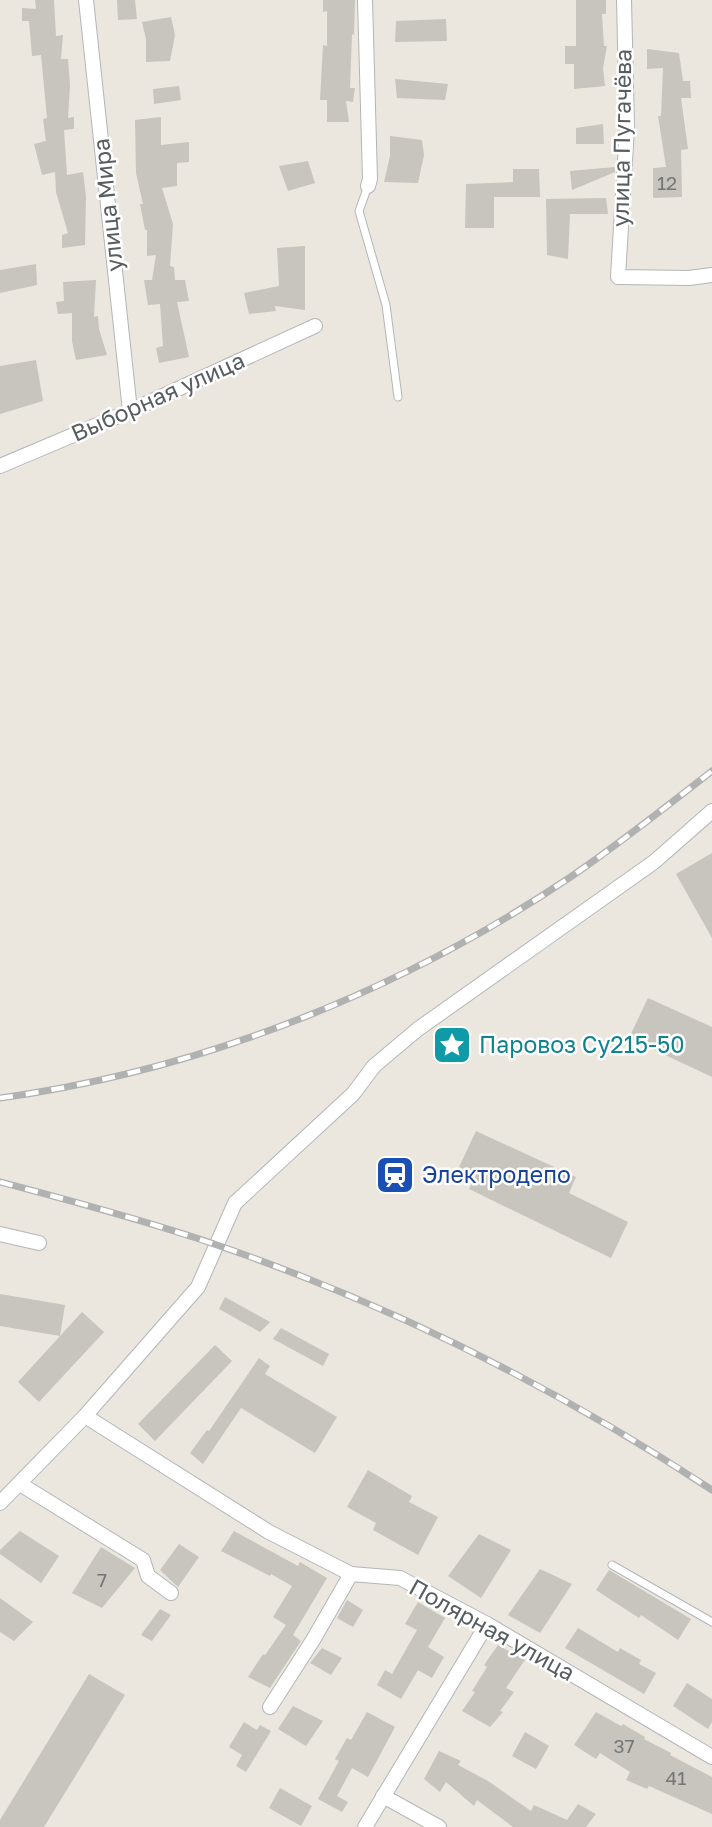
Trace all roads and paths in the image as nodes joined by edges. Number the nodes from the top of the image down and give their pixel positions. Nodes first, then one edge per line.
1 (86, 0) edge
2 (365, 0) edge
3 (624, 0) edge
4 (368, 186) joint
5 (712, 275) edge
6 (315, 326) dead end
7 (398, 397) dead end
8 (131, 411) junction
9 (0, 466) edge
10 (712, 811) edge
11 (0, 1234) edge
12 (39, 1243) dead end
13 (85, 1416) junction
14 (20, 1484) junction
15 (0, 1503) edge
16 (612, 1565) dead end
17 (351, 1574) junction
18 (171, 1593) dead end
19 (712, 1622) edge
20 (487, 1624) junction
21 (270, 1707) dead end
22 (712, 1757) edge
23 (383, 1796) junction
24 (365, 1827) edge
25 (439, 1827) edge

1 - 8 street, улица Мира
2 - 4 street
3 - 5 street, улица Пугачёва
4 - 7 lane
6 - 8 street, Выборная улица
8 - 9 street, Выборная улица
10 - 13 street
11 - 12 street
13 - 14 street
13 - 17 street, Полярная улица
14 - 15 street
14 - 18 street
16 - 19 lane
17 - 20 street, Полярная улица
17 - 21 street
20 - 22 street, Полярная улица
20 - 23 street
23 - 24 street
23 - 25 street

